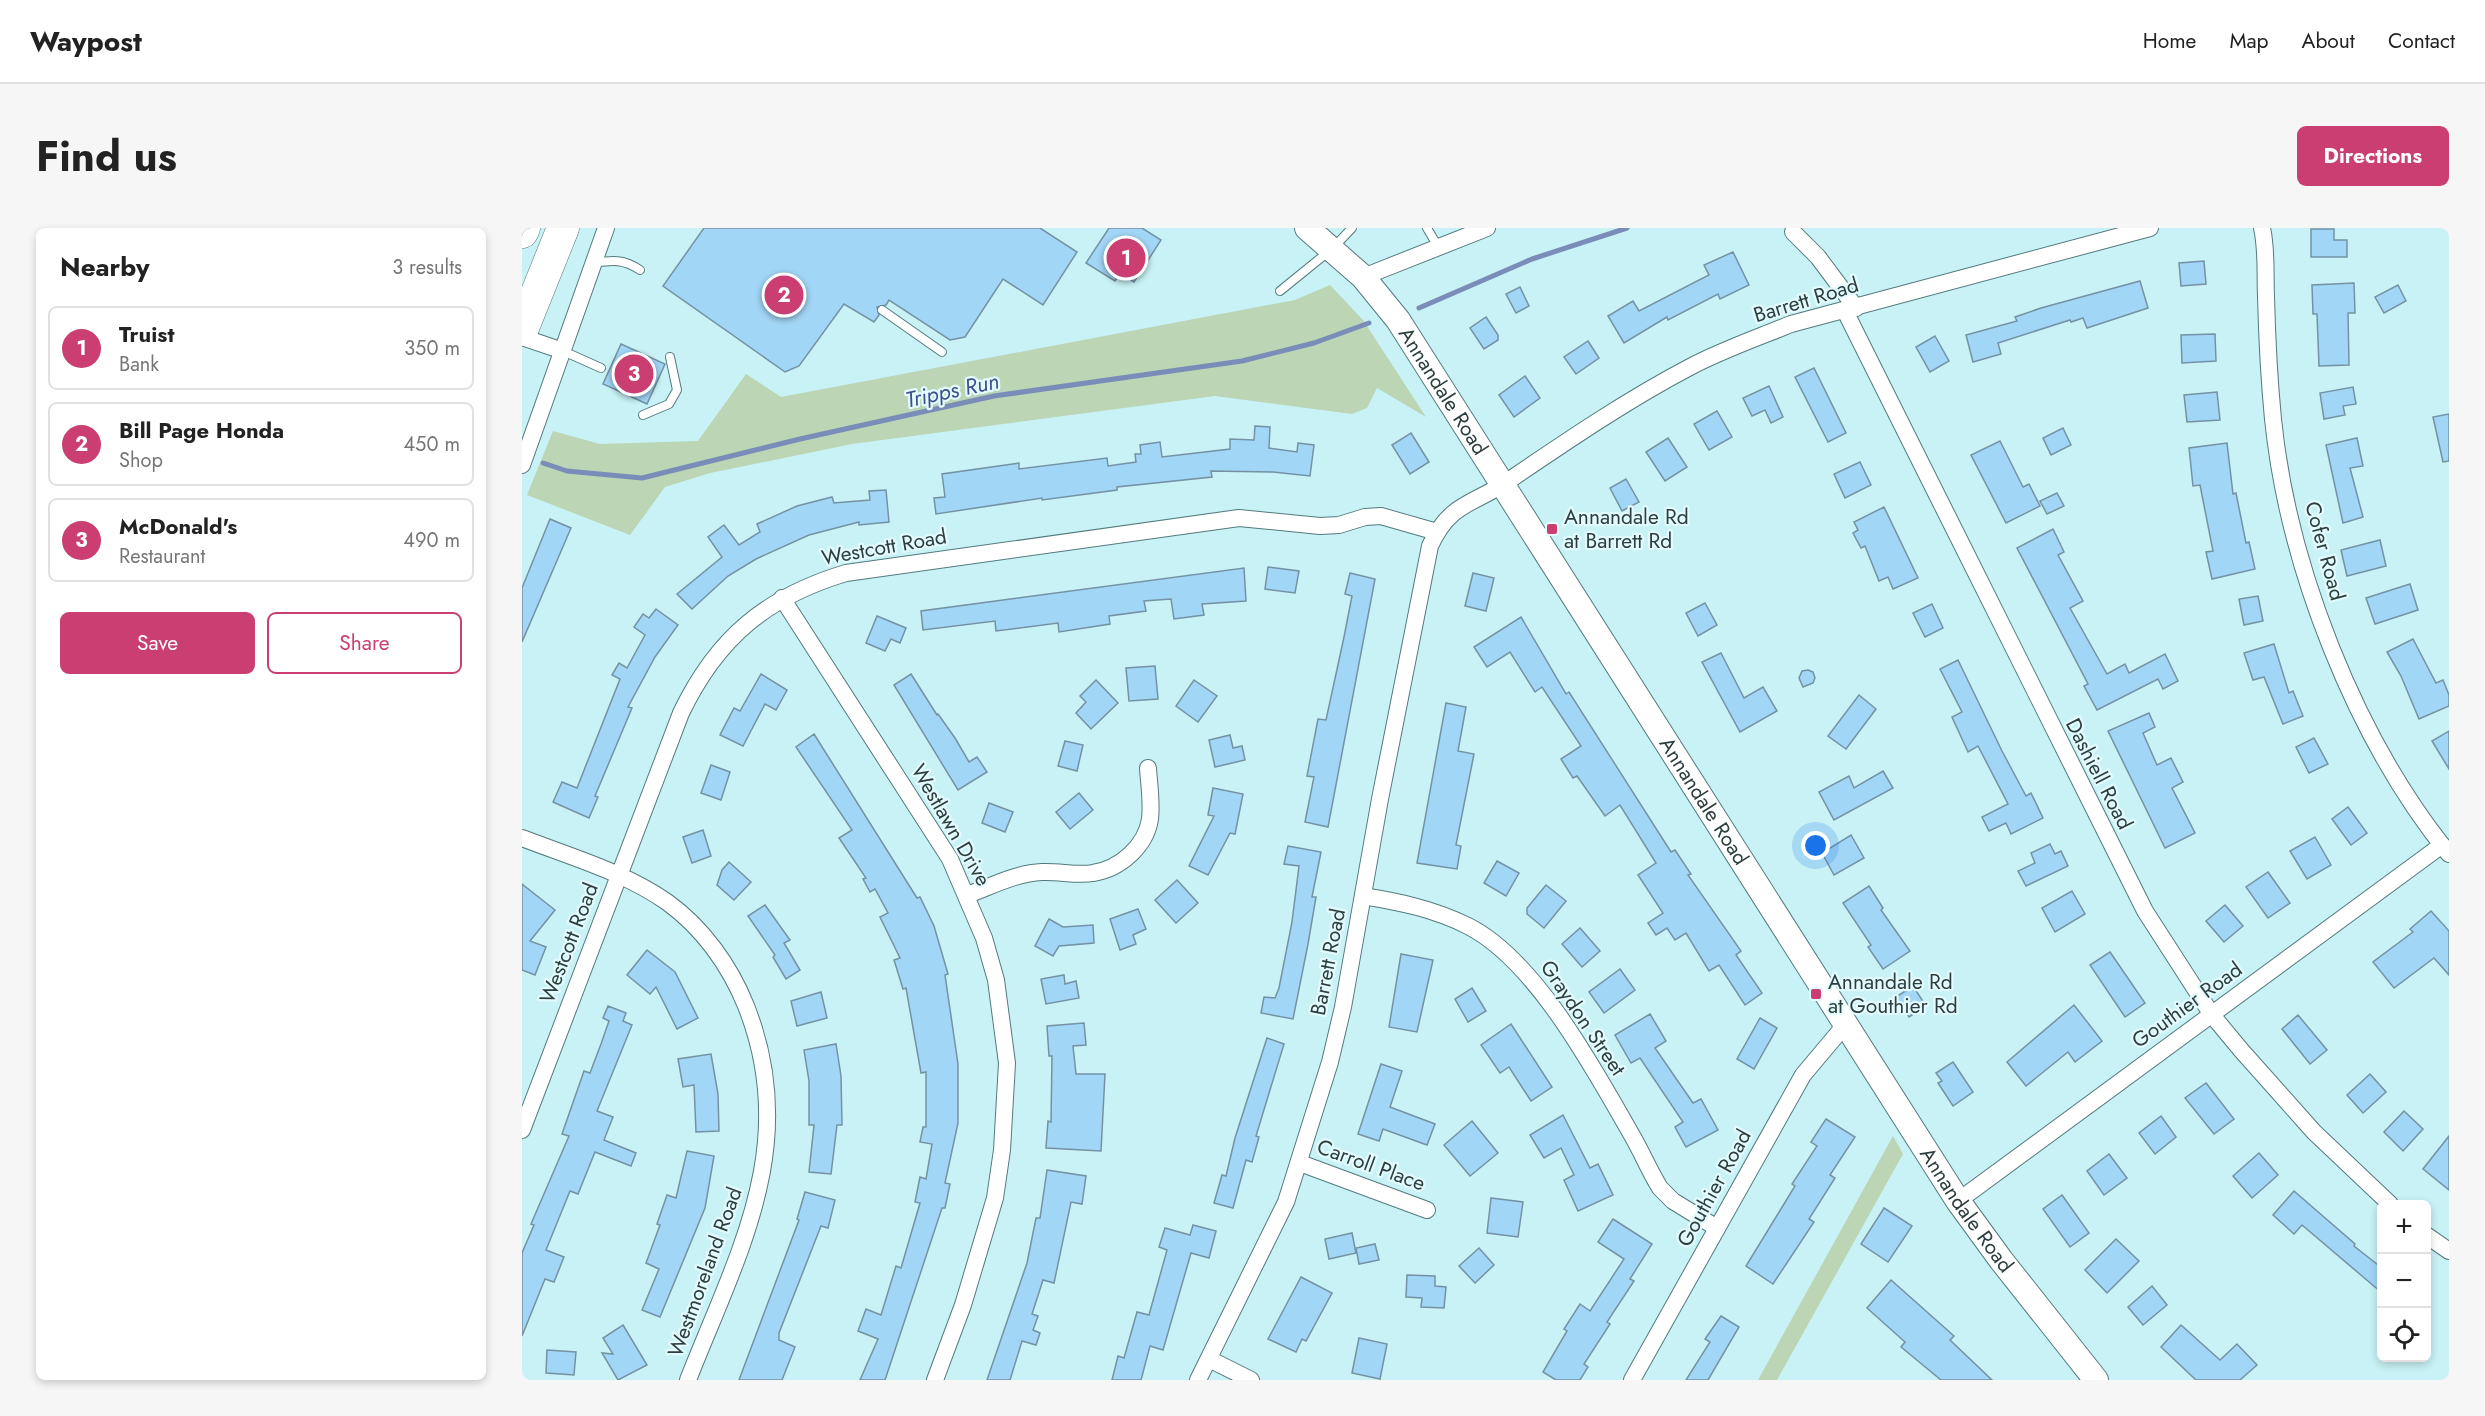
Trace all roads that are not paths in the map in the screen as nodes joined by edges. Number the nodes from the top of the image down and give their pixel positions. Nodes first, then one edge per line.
1 (563, 228) edge
2 (606, 228) edge
3 (1307, 228) edge
4 (1352, 228) edge
5 (1427, 228) edge
6 (1487, 228) edge
7 (2150, 228) edge
8 (2262, 228) edge
9 (1793, 232) dead end
10 (1437, 245) junction
11 (1333, 248) junction
12 (593, 263) junction
13 (640, 270) dead end
14 (1363, 277) junction
15 (1280, 291) dead end
16 (882, 310) dead end
17 (1850, 310) junction
18 (522, 330) edge
19 (522, 337) edge
20 (563, 351) junction
21 (942, 352) dead end
22 (670, 357) dead end
23 (601, 368) dead end
24 (643, 415) dead end
25 (522, 465) edge
26 (1505, 483) junction
27 (1437, 532) junction
28 (782, 598) junction
29 (1148, 768) dead end
30 (522, 838) edge
31 (2446, 849) edge
32 (619, 876) junction
33 (967, 895) junction
34 (1363, 896) junction
35 (2212, 1015) junction
36 (1845, 1025) junction
37 (522, 1130) edge
38 (1300, 1163) junction
39 (2386, 1200) edge
40 (1958, 1201) junction
41 (1427, 1210) dead end
42 (1717, 1228) junction
43 (2431, 1238) edge
44 (2449, 1251) edge
45 (1209, 1359) junction
46 (688, 1380) edge
47 (935, 1380) edge
48 (1198, 1380) edge
49 (1251, 1380) edge
50 (1632, 1380) edge
51 (2096, 1380) edge

1 - 18 highway
2 - 12 street
3 - 11 main road, Annandale Road
4 - 11 lane
5 - 10 lane
6 - 10 street
7 - 17 street, Barrett Road
8 - 31 street, Cofer Road
9 - 17 street, Dashiell Road
10 - 14 street
11 - 14 main road, Annandale Road
11 - 15 lane
12 - 13 lane
12 - 20 street
14 - 26 main road, Annandale Road
16 - 21 lane
17 - 26 street, Barrett Road
17 - 35 street, Dashiell Road
19 - 20 street
20 - 23 lane
20 - 25 street
22 - 24 lane
26 - 27 street
26 - 36 main road, Annandale Road
27 - 28 street, Westcott Road
27 - 34 street, Barrett Road
28 - 32 street, Westcott Road
28 - 33 street, Westlawn Drive
29 - 33 street
30 - 32 street, Westmoreland Road
31 - 35 street, Gouthier Road
32 - 37 street, Westcott Road
32 - 46 street, Westmoreland Road
33 - 47 street, Westlawn Drive
34 - 38 street, Barrett Road
34 - 42 street, Graydon Street
35 - 39 street, Dashiell Road
35 - 40 street, Gouthier Road
36 - 40 main road, Annandale Road
36 - 42 street, Gouthier Road
38 - 41 street, Carroll Place
38 - 45 street, Barrett Road
40 - 51 main road, Annandale Road
42 - 50 street, Gouthier Road
43 - 44 street
45 - 48 street, Barrett Road
45 - 49 street

